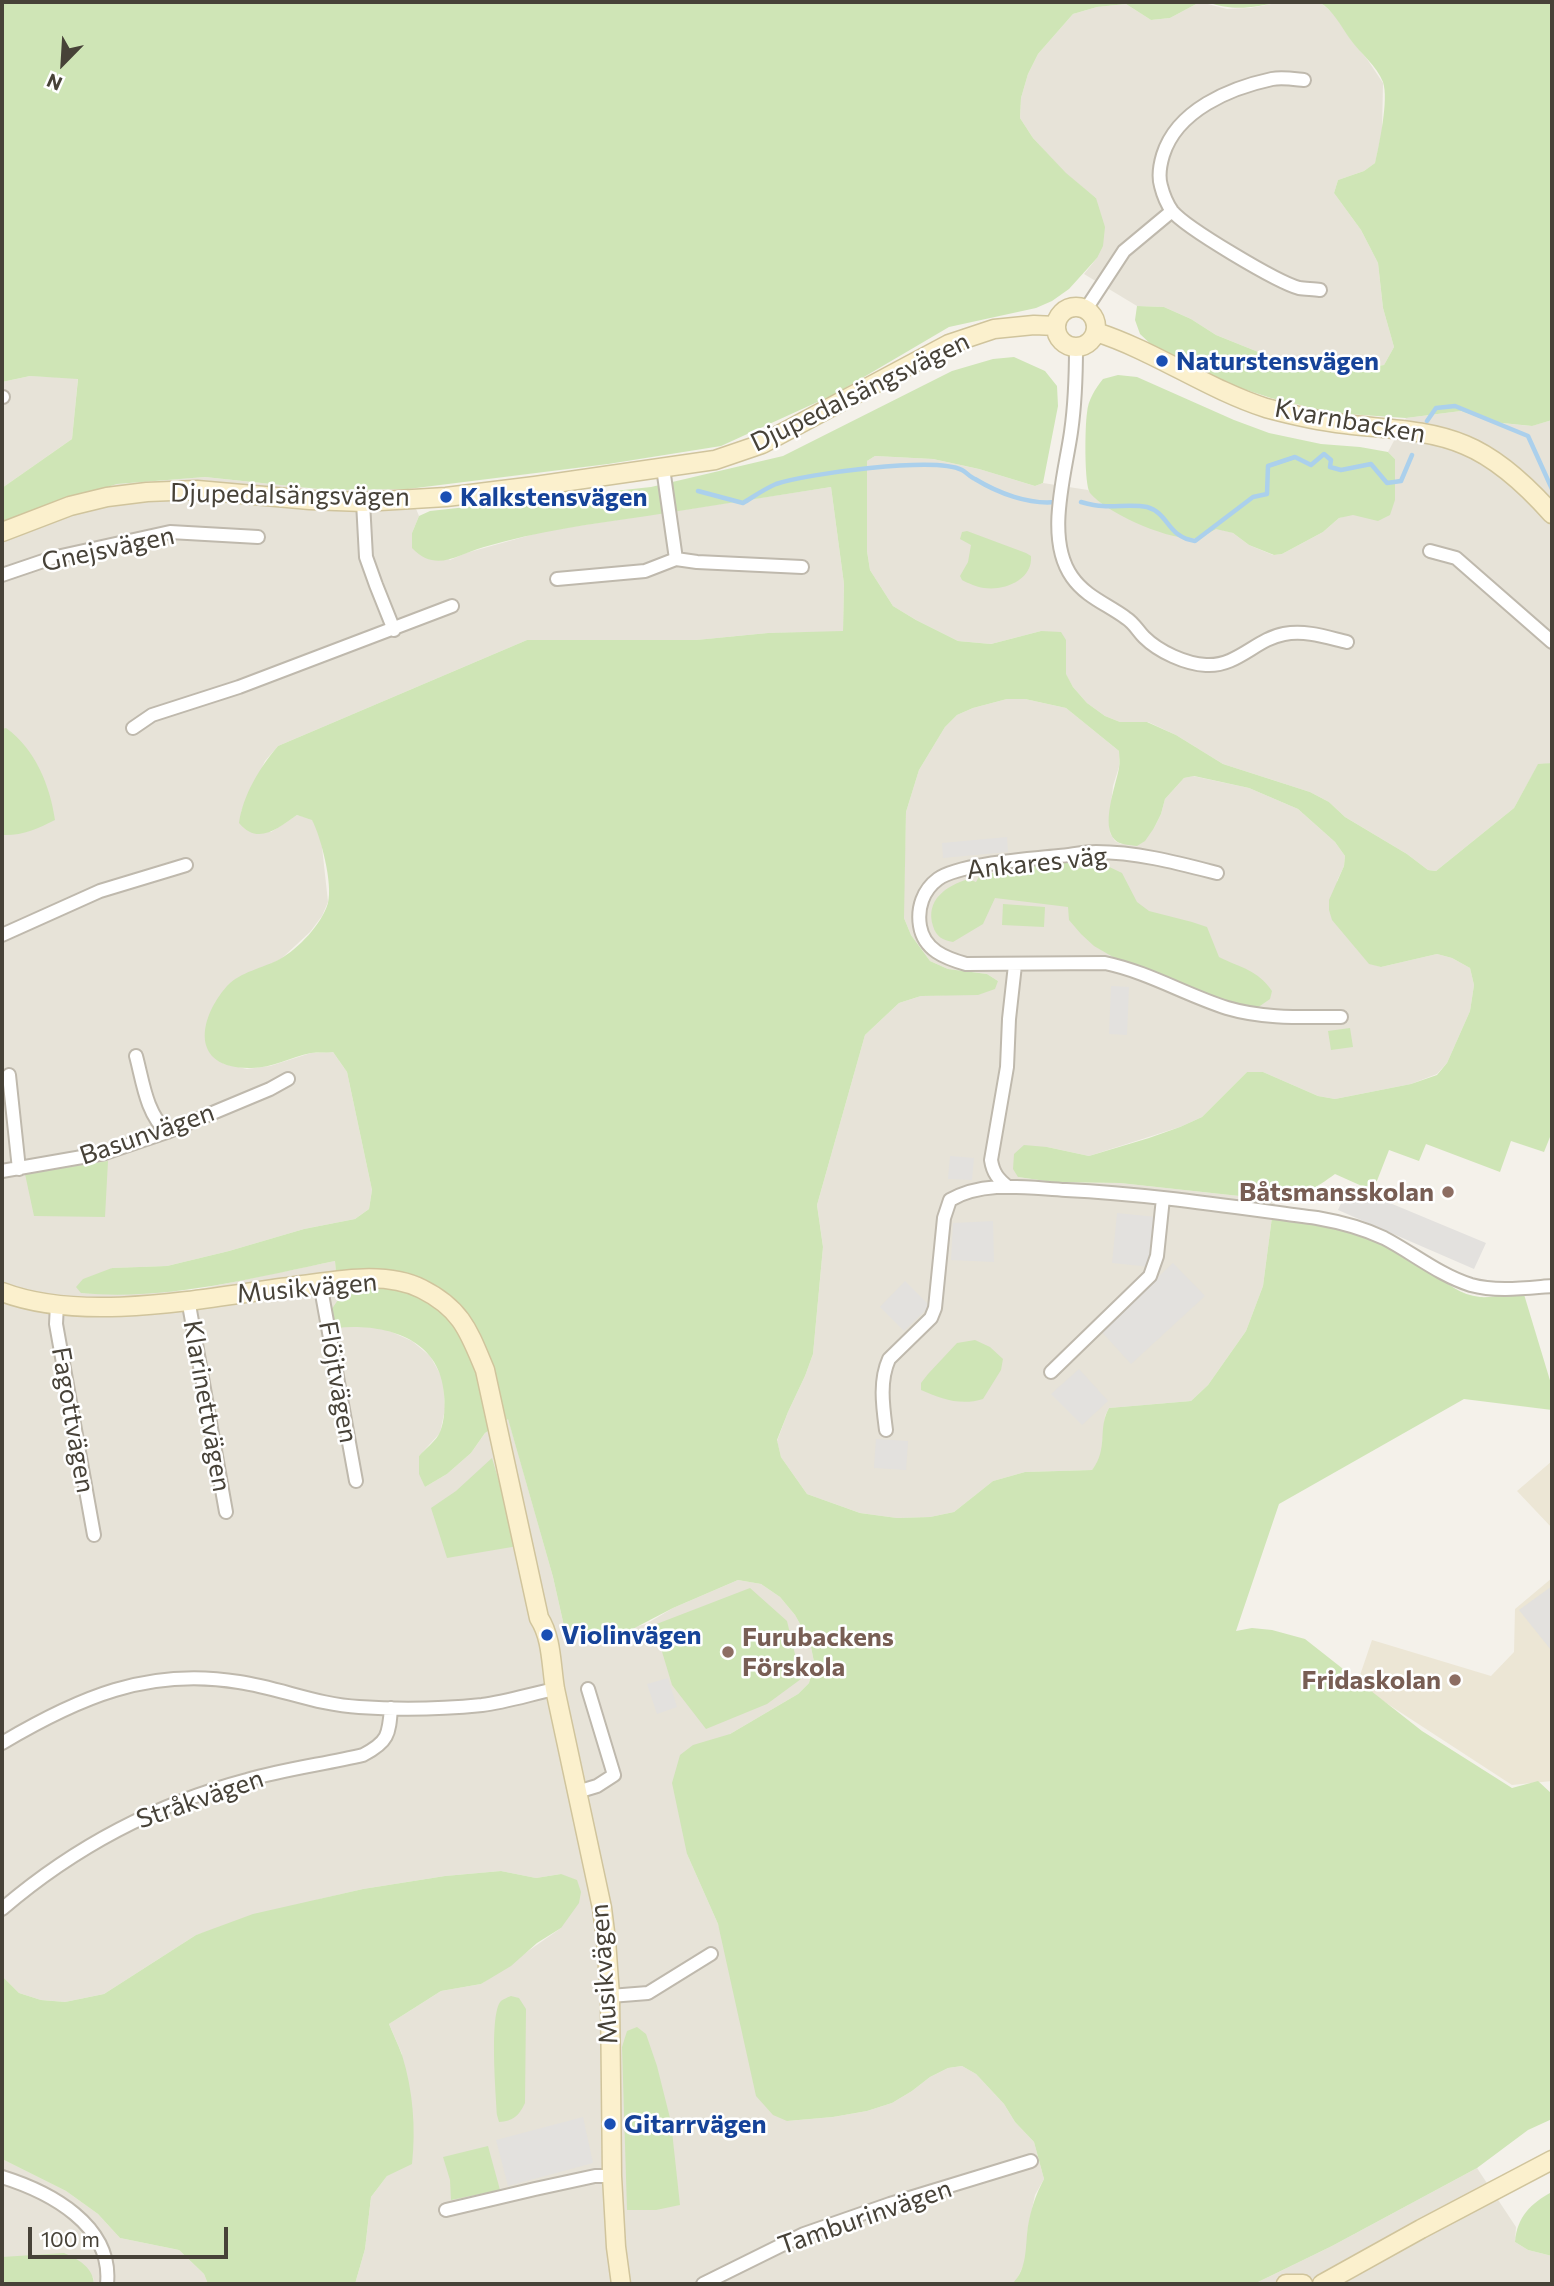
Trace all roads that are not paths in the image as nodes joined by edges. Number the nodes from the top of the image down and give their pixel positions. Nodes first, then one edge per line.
1 (1304, 80) dead end
2 (1172, 211) junction
3 (1320, 290) dead end
4 (1086, 309) junction
5 (1056, 326) junction
6 (1096, 332) junction
7 (1076, 347) junction
8 (663, 468) junction
9 (363, 502) junction
10 (1552, 514) edge
11 (2, 533) edge
12 (258, 537) dead end
13 (1430, 551) dead end
14 (676, 559) junction
15 (802, 567) dead end
16 (2, 575) edge
17 (557, 579) dead end
18 (452, 606) dead end
19 (394, 630) junction
20 (1549, 633) edge
21 (1347, 642) dead end
22 (133, 728) dead end
23 (186, 865) dead end
24 (1217, 873) dead end
25 (2, 935) edge
26 (1015, 965) junction
27 (1340, 1017) dead end
28 (136, 1056) dead end
29 (9, 1075) dead end
30 (288, 1079) dead end
31 (167, 1132) junction
32 (19, 1169) junction
33 (2, 1171) edge
34 (1008, 1186) junction
35 (1163, 1198) junction
36 (320, 1283) junction
37 (1552, 1286) edge
38 (2, 1292) edge
39 (188, 1299) junction
40 (57, 1304) junction
41 (1051, 1372) dead end
42 (886, 1430) dead end
43 (356, 1481) dead end
44 (226, 1512) dead end
45 (94, 1535) dead end
46 (555, 1689) junction
47 (588, 1689) dead end
48 (391, 1708) junction
49 (2, 1743) edge
50 (577, 1792) junction
51 (2, 1909) edge
52 (711, 1954) dead end
53 (610, 1996) junction
54 (1552, 2160) edge
55 (1031, 2161) dead end
56 (612, 2176) junction
57 (2, 2177) edge
58 (446, 2210) dead end
59 (711, 2283) edge
60 (107, 2284) edge
61 (621, 2284) edge
62 (1286, 2284) edge
63 (1303, 2284) edge
64 (1322, 2284) edge

1 - 2 street
2 - 3 street
2 - 4 street
4 - 5 street
4 - 6 street
5 - 7 street
5 - 8 street, Djupedalsängsvägen
6 - 7 street
6 - 10 street, Kvarnbacken
7 - 21 street
8 - 9 street, Djupedalsängsvägen
8 - 14 street
9 - 11 street, Djupedalsängsvägen
9 - 19 street
12 - 16 street, Gnejsvägen
13 - 20 street
14 - 15 street
14 - 17 street
18 - 19 street
19 - 22 street
23 - 25 street
24 - 26 street, Ankares väg
26 - 27 street, Ankares väg
26 - 34 street
28 - 31 street
29 - 32 street
30 - 31 street, Basunvägen
31 - 32 street, Basunvägen
32 - 33 street, Basunvägen
34 - 35 street
34 - 42 street
35 - 37 street
35 - 41 street
36 - 39 street, Musikvägen
36 - 43 street, Flöjtvägen
36 - 46 street, Musikvägen
38 - 40 street, Musikvägen
39 - 40 street, Musikvägen
39 - 44 street, Klarinettvägen
40 - 45 street, Fagottvägen
46 - 48 street
46 - 50 street, Musikvägen
47 - 50 street
48 - 49 street
48 - 51 street, Stråkvägen
50 - 53 street, Musikvägen
52 - 53 street
53 - 56 street, Musikvägen
54 - 64 street
55 - 59 street, Tamburinvägen
56 - 58 street
56 - 61 street, Musikvägen
57 - 60 street
62 - 63 street

